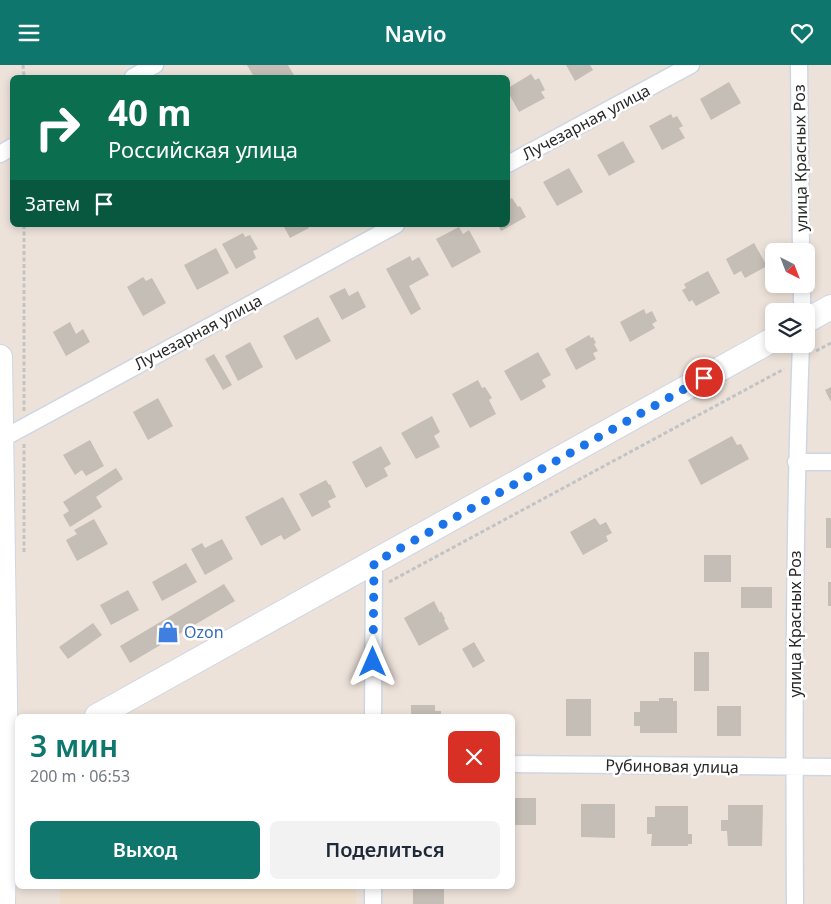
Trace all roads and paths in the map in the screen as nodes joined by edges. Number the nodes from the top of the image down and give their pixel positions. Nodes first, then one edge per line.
1 (155, 65) edge
2 (691, 65) edge
3 (799, 65) edge
4 (137, 75) edge
5 (510, 163) edge
6 (24, 227) edge
7 (392, 227) edge
8 (801, 243) edge
9 (831, 307) edge
10 (815, 316) edge
11 (831, 343) edge
12 (765, 344) edge
13 (815, 348) edge
14 (799, 353) edge
15 (801, 353) edge
16 (0, 357) edge
17 (24, 426) junction
18 (0, 439) edge
19 (796, 462) junction
20 (831, 462) edge
21 (24, 556) dead end
22 (374, 563) junction
23 (374, 591) junction
24 (101, 714) edge
25 (373, 714) edge
26 (515, 764) edge
27 (8, 766) edge
28 (794, 767) junction
29 (831, 767) edge
30 (373, 889) edge
31 (3, 904) edge
32 (373, 904) edge
33 (795, 904) edge

1 - 4 street
2 - 5 street, Лучезарная улица
3 - 8 street, улица Красных Роз
6 - 17 path
7 - 17 street, Лучезарная улица
9 - 10 main road
11 - 13 path
12 - 22 main road
14 - 23 path
15 - 19 street, улица Красных Роз
16 - 18 main road
17 - 18 street, Лучезарная улица
17 - 21 path
18 - 27 main road
19 - 20 street
19 - 28 street, улица Красных Роз
22 - 23 street
22 - 24 main road
23 - 25 street
26 - 28 street, Рубиновая улица
27 - 31 main road
28 - 29 street, Рубиновая улица
28 - 33 street, улица Красных Роз
30 - 32 street

